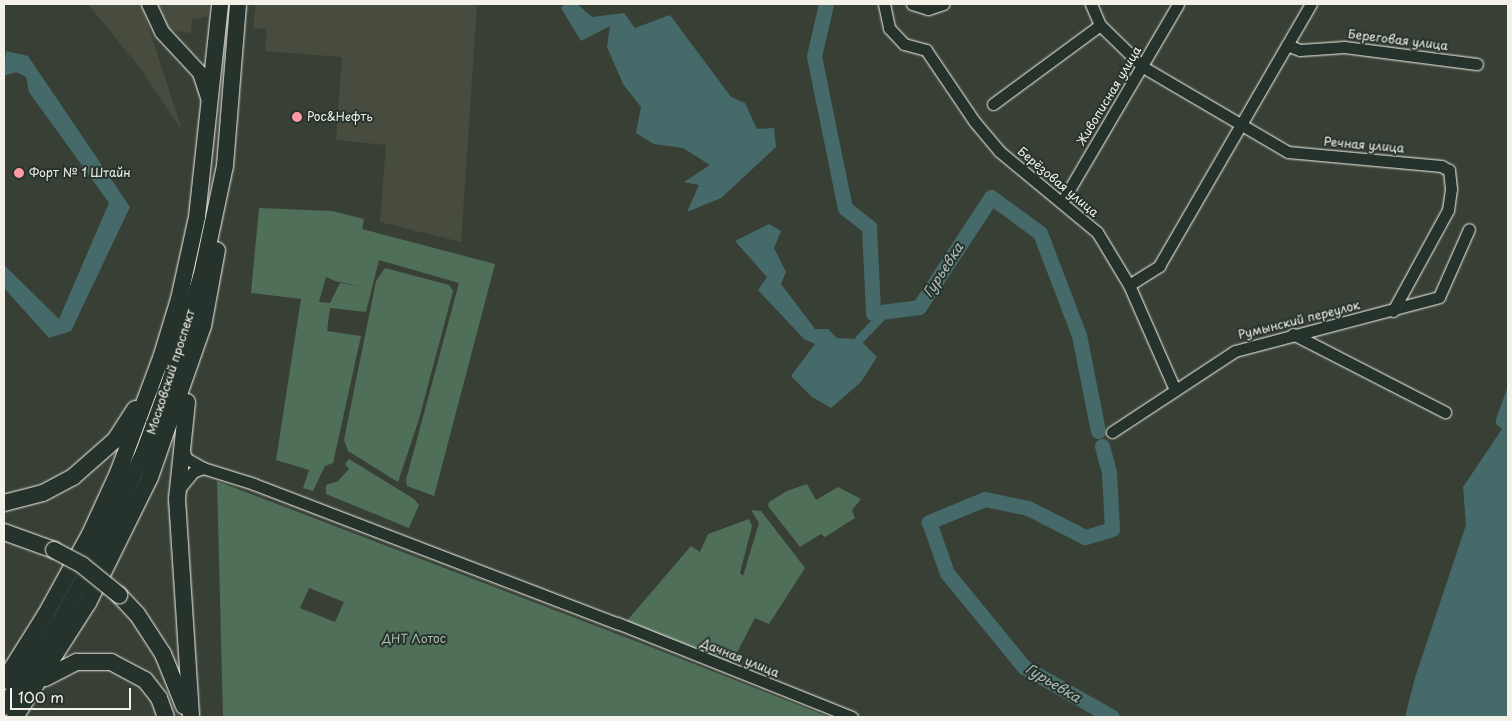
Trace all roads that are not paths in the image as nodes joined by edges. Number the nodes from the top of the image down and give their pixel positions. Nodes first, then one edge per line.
1 (149, 4) edge
2 (220, 4) edge
3 (238, 4) edge
4 (884, 4) edge
5 (912, 4) edge
6 (943, 4) edge
7 (1091, 4) edge
8 (1178, 4) edge
9 (1311, 4) edge
10 (1100, 25) junction
11 (1287, 45) junction
12 (1477, 64) dead end
13 (1143, 67) junction
14 (993, 104) dead end
15 (210, 106) junction
16 (1241, 126) junction
17 (224, 166) junction
18 (1062, 202) junction
19 (1469, 229) dead end
20 (1129, 285) junction
21 (1393, 311) junction
22 (1293, 334) junction
23 (194, 355) junction
24 (161, 358) junction
25 (1175, 390) junction
26 (1445, 412) dead end
27 (1112, 432) dead end
28 (182, 433) junction
29 (203, 468) junction
30 (177, 499) junction
31 (4, 503) edge
32 (4, 532) edge
33 (4, 681) edge
34 (38, 684) junction
35 (4, 707) edge
36 (15, 717) edge
37 (166, 717) edge
38 (189, 717) edge
39 (852, 717) edge

1 - 15 main road
2 - 15 highway, Московский проспект
3 - 17 highway, Московский проспект
4 - 18 street, Берёзовая улица
5 - 6 street
7 - 10 street
8 - 13 street, Живописная улица
9 - 11 street
10 - 13 street, Речная улица
10 - 14 street
11 - 12 street, Береговая улица
11 - 16 street
13 - 16 street, Речная улица
13 - 18 street, Живописная улица
15 - 24 highway, Московский проспект
16 - 20 street
16 - 21 street, Речная улица
17 - 23 highway
17 - 35 highway, Московский проспект
18 - 20 street, Берёзовая улица
19 - 21 street, Румынский переулок
20 - 25 street, Берёзовая улица
21 - 22 street, Румынский переулок
22 - 25 street, Румынский переулок
22 - 26 street
23 - 28 highway
23 - 34 highway
24 - 31 highway
24 - 33 highway, Московский проспект
25 - 27 street, Румынский переулок
28 - 29 street
28 - 30 highway
29 - 30 street
29 - 39 street, Дачная улица
30 - 38 highway
32 - 38 highway, bridge
34 - 36 highway
34 - 37 highway

